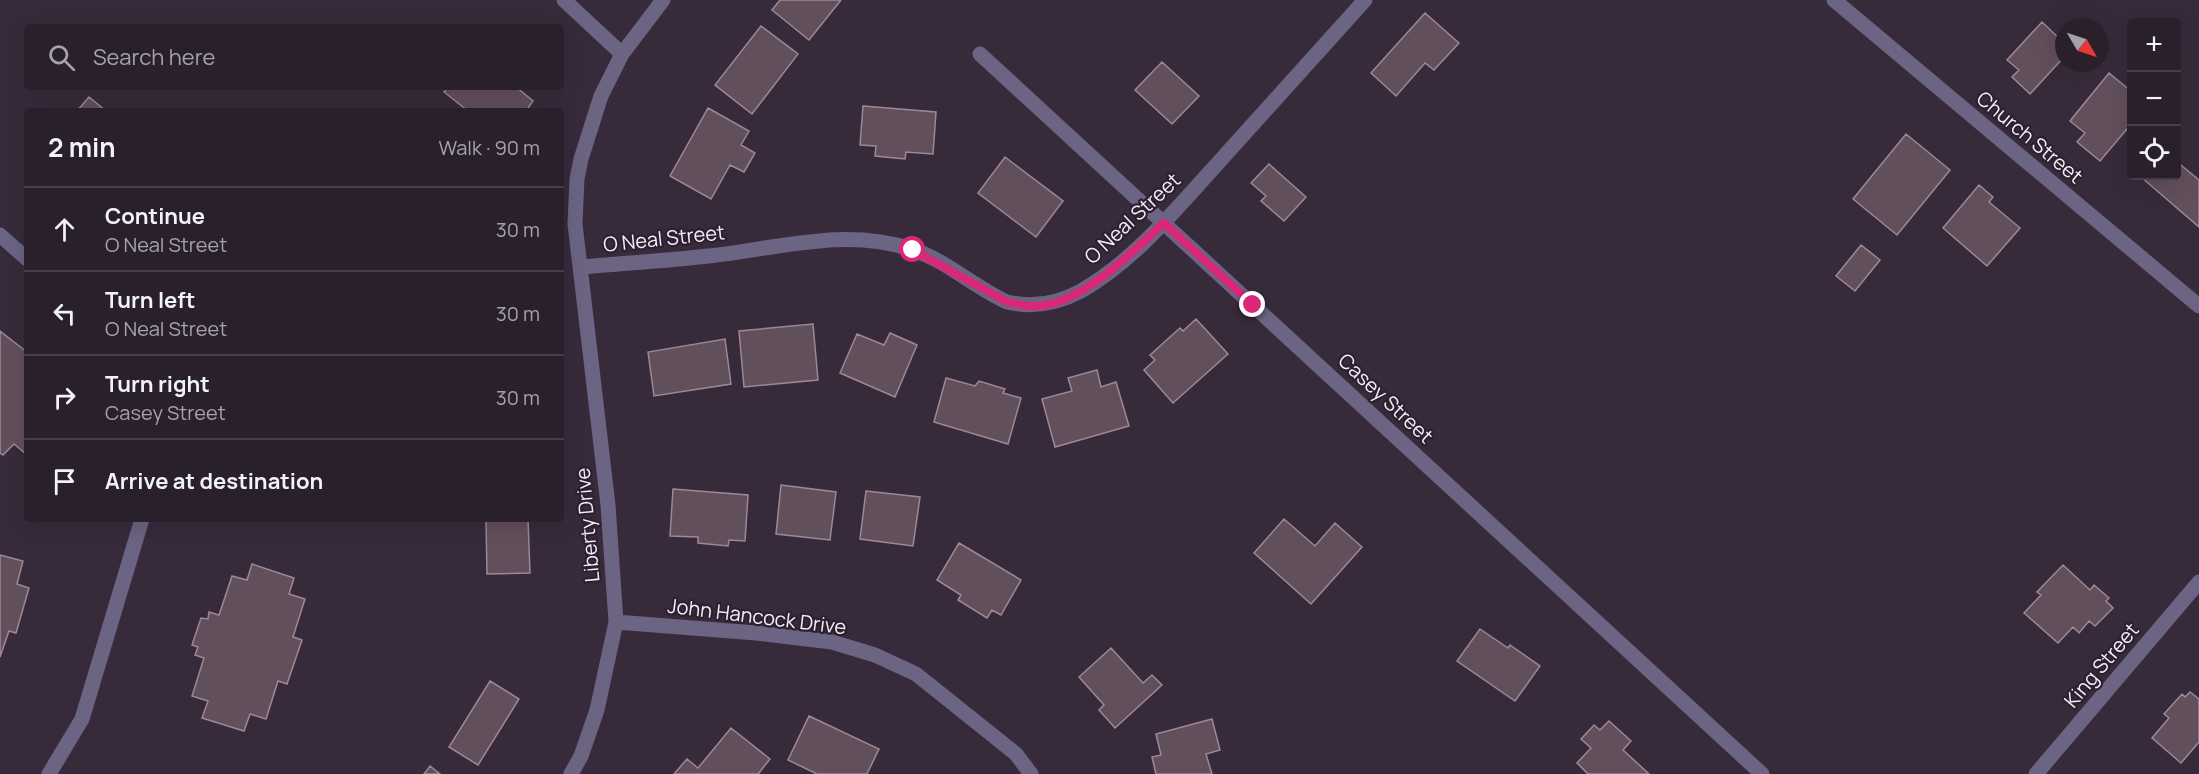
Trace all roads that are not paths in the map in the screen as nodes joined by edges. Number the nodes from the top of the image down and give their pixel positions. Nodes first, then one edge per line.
1 (564, 0) edge
2 (663, 0) edge
3 (1365, 0) edge
4 (1834, 0) edge
5 (622, 54) junction
6 (980, 54) dead end
7 (1164, 223) junction
8 (0, 234) edge
9 (24, 255) edge
10 (581, 267) junction
11 (2199, 306) edge
12 (141, 522) edge
13 (2199, 582) edge
14 (616, 622) junction
15 (49, 774) edge
16 (571, 774) edge
17 (1031, 774) edge
18 (1762, 774) edge
19 (2036, 774) edge

1 - 5 street
2 - 5 street, Liberty Drive
3 - 7 street, O Neal Street
4 - 11 street, Church Street
5 - 10 street, Liberty Drive
6 - 7 street, Casey Street
7 - 10 street, O Neal Street
7 - 18 street, Casey Street
8 - 9 street
10 - 14 street, Liberty Drive
12 - 15 street
13 - 19 street, King Street
14 - 16 street, Liberty Drive
14 - 17 street, John Hancock Drive

